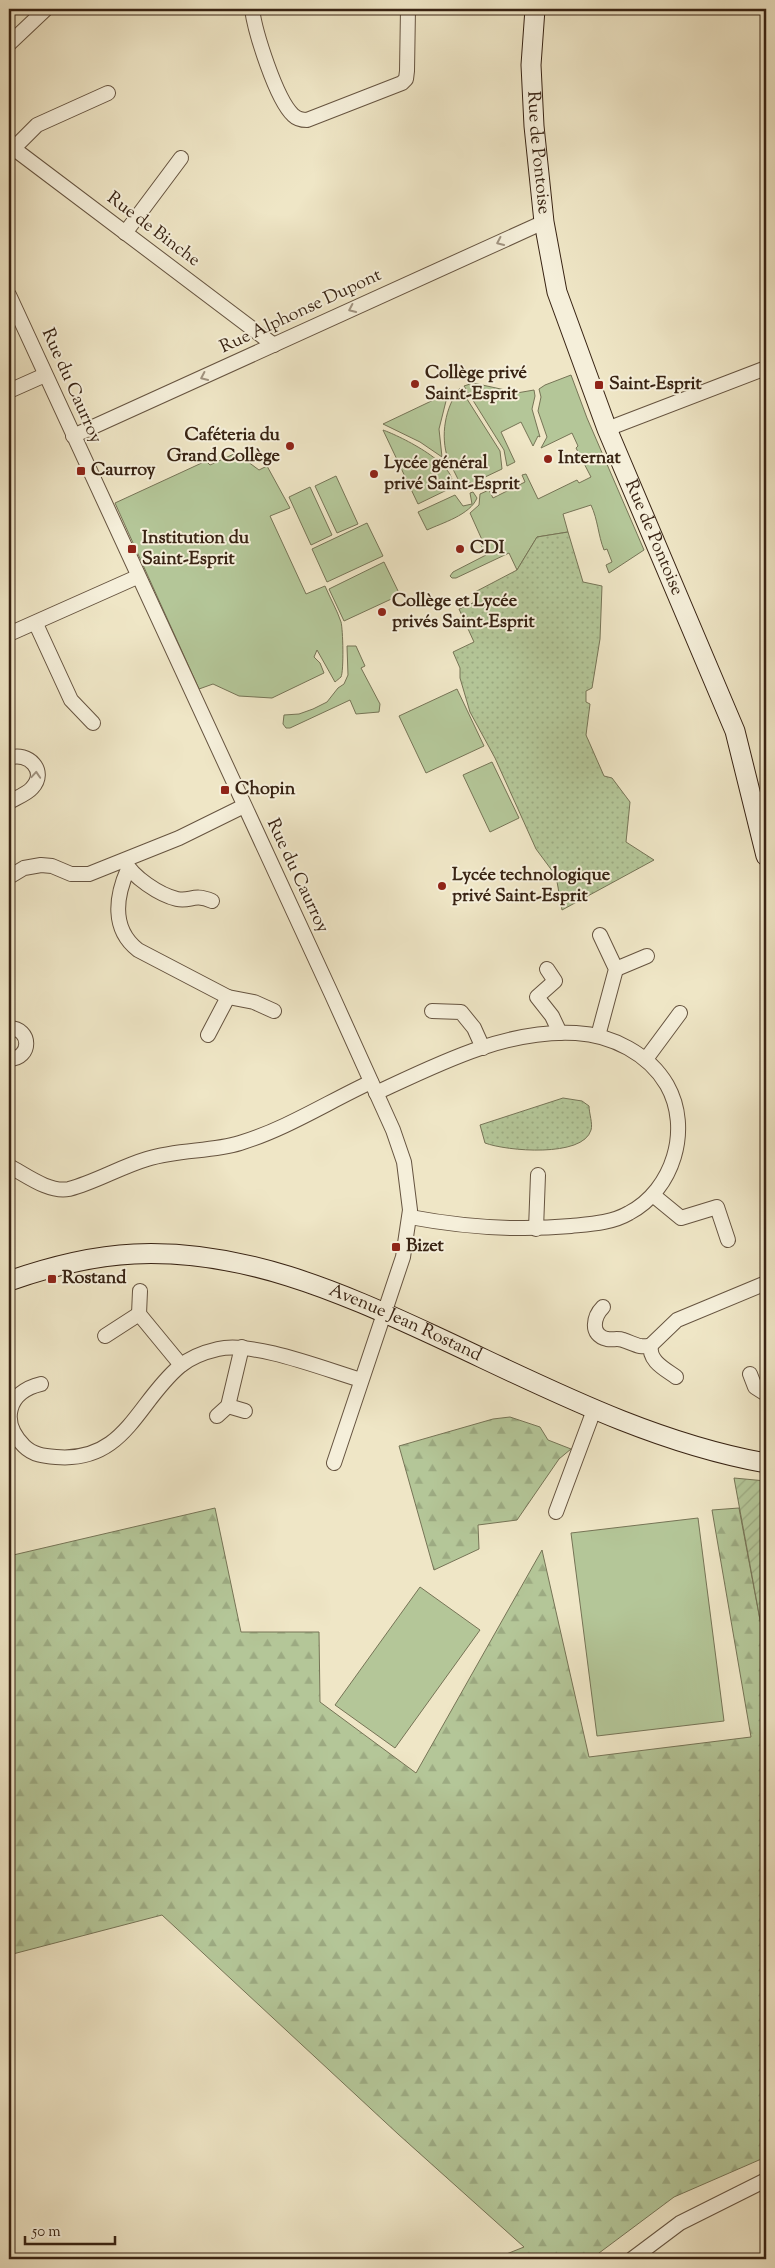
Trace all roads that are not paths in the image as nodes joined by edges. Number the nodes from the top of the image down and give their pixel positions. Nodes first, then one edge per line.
1 (46, 9) edge
2 (252, 9) edge
3 (408, 9) edge
4 (535, 9) edge
5 (9, 44) edge
6 (108, 93) dead end
7 (11, 147) edge
8 (181, 158) dead end
9 (544, 222) junction
10 (125, 233) junction
11 (9, 295) edge
12 (274, 345) junction
13 (766, 368) edge
14 (45, 375) junction
15 (9, 391) edge
16 (607, 429) junction
17 (73, 436) junction
18 (137, 577) junction
19 (36, 624) junction
20 (9, 634) edge
21 (93, 723) dead end
22 (9, 758) edge
23 (9, 802) edge
24 (244, 806) junction
25 (766, 856) edge
26 (126, 864) junction
27 (9, 877) edge
28 (212, 901) dead end
29 (600, 935) dead end
30 (647, 956) dead end
31 (547, 968) dead end
32 (616, 969) junction
33 (228, 997) junction
34 (274, 1011) dead end
35 (432, 1011) dead end
36 (680, 1013) dead end
37 (9, 1028) edge
38 (560, 1033) junction
39 (208, 1035) dead end
40 (598, 1036) junction
41 (482, 1048) junction
42 (9, 1059) edge
43 (646, 1059) junction
44 (374, 1088) junction
45 (9, 1166) edge
46 (538, 1175) dead end
47 (652, 1195) junction
48 (410, 1217) junction
49 (536, 1229) junction
50 (728, 1240) dead end
51 (9, 1280) edge
52 (766, 1283) edge
53 (140, 1291) dead end
54 (603, 1307) dead end
55 (384, 1313) junction
56 (138, 1314) junction
57 (105, 1336) dead end
58 (651, 1345) junction
59 (242, 1347) junction
60 (181, 1365) junction
61 (676, 1378) dead end
62 (361, 1380) junction
63 (41, 1384) dead end
64 (228, 1406) junction
65 (594, 1410) junction
66 (245, 1411) dead end
67 (217, 1416) dead end
68 (334, 1463) dead end
69 (766, 1463) edge
70 (556, 1512) dead end
71 (766, 2180) edge
72 (632, 2259) edge

1 - 5 street
2 - 3 street
4 - 9 street, Rue de Pontoise
6 - 7 street
7 - 10 street, Rue de Binche
8 - 10 street
9 -> 12 street, Rue Alphonse Dupont
9 - 16 street, Rue de Pontoise
10 - 12 street, Rue de Binche
11 - 14 street, Rue du Caurroy
12 -> 17 street, Rue Alphonse Dupont
13 - 16 street
14 - 15 street
14 - 17 street, Rue du Caurroy
16 - 25 street, Rue de Pontoise
17 - 18 street, Rue du Caurroy
18 - 19 street
18 - 24 street, Rue du Caurroy
19 - 20 street
19 - 21 street
23 -> 22 street
24 - 26 street
24 - 44 street, Rue du Caurroy
26 - 27 street
26 - 28 street
26 - 33 street
29 - 32 street
30 - 32 street
31 - 38 street
32 - 40 street
33 - 34 street
33 - 39 street
35 - 41 street
36 - 43 street
37 - 42 street
38 - 40 street
38 - 41 street
40 - 43 street
41 - 44 street
43 - 47 street
44 - 45 street
44 - 48 street, Rue du Caurroy
46 - 49 street
47 - 49 street
47 - 50 street
48 - 49 street
48 - 55 street, Rue du Caurroy
51 - 55 street, Avenue Jean Rostand
52 - 58 street
53 - 56 street
54 - 58 street
55 - 62 street, Rue du Caurroy
55 - 65 street, Avenue Jean Rostand
56 - 57 street
56 - 60 street
58 - 61 street
59 - 60 street
59 - 62 street
59 - 64 street
60 - 63 street
62 - 68 street, Rue du Caurroy
64 - 66 street
64 - 67 street
65 - 69 street, Avenue Jean Rostand
65 - 70 street
71 - 72 street

